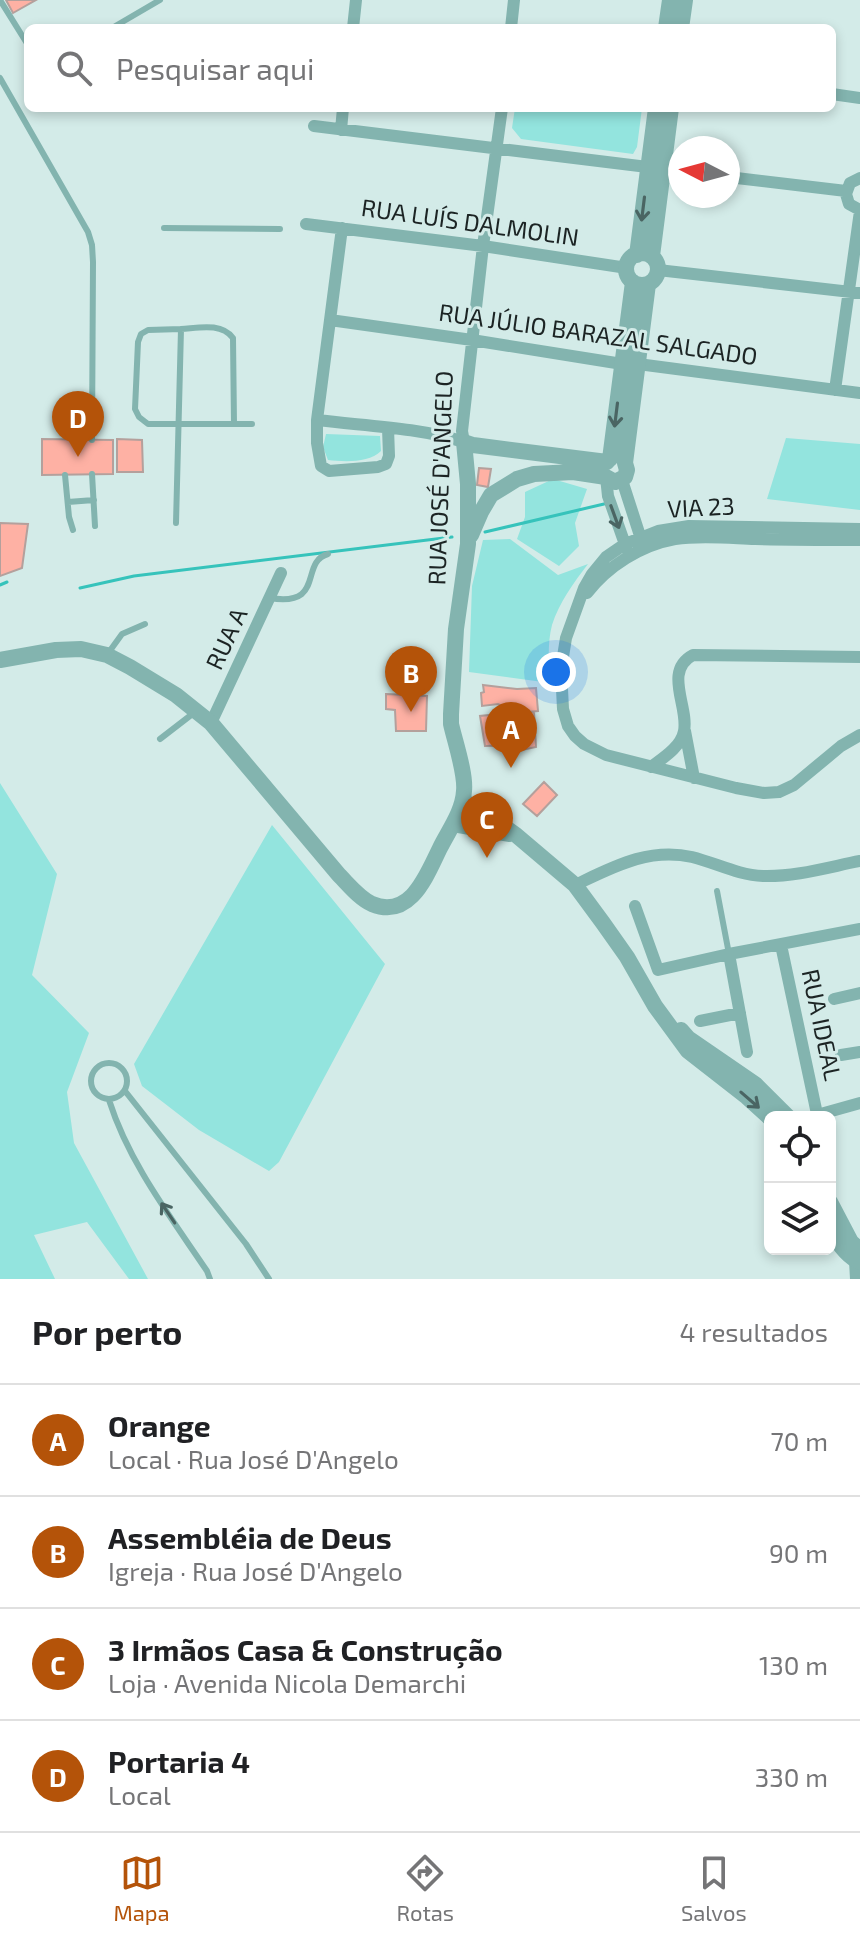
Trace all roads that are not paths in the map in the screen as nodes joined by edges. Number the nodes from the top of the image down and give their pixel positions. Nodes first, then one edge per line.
1 (0, 0) edge
2 (160, 0) edge
3 (356, 0) edge
4 (514, 0) edge
5 (670, 0) edge
6 (685, 0) edge
7 (119, 24) edge
8 (353, 24) edge
9 (511, 24) edge
10 (667, 24) edge
11 (682, 24) edge
12 (24, 39) edge
13 (0, 78) edge
14 (836, 95) edge
15 (860, 98) edge
16 (343, 112) edge
17 (502, 112) edge
18 (657, 112) edge
19 (671, 112) edge
20 (314, 126) dead end
21 (341, 130) junction
22 (497, 148) junction
23 (664, 169) edge
24 (740, 178) edge
25 (860, 178) edge
26 (846, 191) junction
27 (860, 210) edge
28 (306, 224) dead end
29 (164, 228) dead end
30 (342, 228) junction
31 (280, 229) dead end
32 (483, 246) junction
33 (642, 269) junction
34 (854, 293) edge
35 (330, 320) junction
36 (181, 329) junction
37 (472, 340) junction
38 (630, 363) junction
39 (835, 390) junction
40 (860, 393) edge
41 (317, 420) junction
42 (179, 423) junction
43 (234, 424) junction
44 (252, 424) dead end
45 (388, 428) junction
46 (92, 440) dead end
47 (464, 442) junction
48 (510, 450) junction
49 (614, 468) junction
50 (92, 474) dead end
51 (65, 475) dead end
52 (517, 479) junction
53 (468, 484) junction
54 (491, 495) junction
55 (94, 500) junction
56 (68, 502) junction
57 (176, 523) dead end
58 (95, 526) dead end
59 (860, 529) edge
60 (73, 530) dead end
61 (860, 540) edge
62 (642, 543) junction
63 (468, 544) junction
64 (627, 550) junction
65 (328, 554) dead end
66 (281, 573) dead end
67 (270, 598) junction
68 (145, 624) dead end
69 (107, 655) junction
70 (860, 657) edge
71 (0, 660) edge
72 (196, 711) junction
73 (211, 723) junction
74 (685, 730) junction
75 (860, 735) edge
76 (160, 739) dead end
77 (651, 767) junction
78 (694, 778) junction
79 (463, 801) junction
80 (453, 824) junction
81 (516, 835) junction
82 (860, 861) edge
83 (575, 885) junction
84 (717, 891) dead end
85 (635, 906) dead end
86 (860, 929) edge
87 (781, 945) junction
88 (729, 954) junction
89 (641, 983) junction
90 (860, 993) edge
91 (834, 999) dead end
92 (740, 1013) junction
93 (700, 1021) dead end
94 (747, 1052) dead end
95 (860, 1052) edge
96 (841, 1055) dead end
97 (125, 1091) junction
98 (109, 1100) junction
99 (860, 1103) edge
100 (782, 1111) edge
101 (813, 1111) edge
102 (832, 1111) edge
103 (764, 1113) edge
104 (836, 1214) edge
105 (836, 1239) edge
106 (857, 1265) edge
107 (210, 1279) edge
108 (269, 1279) edge

1 - 12 lane
2 - 7 lane
3 - 8 street
4 - 9 street
5 - 10 street
6 - 11 street
13 - 46 lane
14 - 15 street
16 - 21 street
17 - 22 street, RUA JOSÉ D'ANGELO
18 - 23 street
19 - 23 street
20 - 21 street
21 - 22 street
22 - 23 street
22 - 32 street, RUA JOSÉ D'ANGELO
23 - 33 street
24 - 26 street
25 - 26 street
26 - 27 street
27 - 34 street
28 - 30 street, RUA LUÍS DALMOLIN
29 - 31 lane
30 - 32 street, RUA LUÍS DALMOLIN
30 - 35 street
32 - 33 street, RUA LUÍS DALMOLIN
32 - 37 street, RUA JOSÉ D'ANGELO
33 - 34 street, RUA LUÍS DALMOLIN
33 - 38 street
34 - 39 street
35 - 37 street, RUA JÚLIO BARAZAL SALGADO
35 - 41 street
36 - 42 lane
36 - 42 lane
36 - 43 lane
37 - 38 street, RUA JÚLIO BARAZAL SALGADO
37 - 47 street, RUA JOSÉ D'ANGELO
38 - 39 street, RUA JÚLIO BARAZAL SALGADO
38 - 49 street
39 - 40 street, RUA JÚLIO BARAZAL SALGADO
41 - 45 street
41 - 45 street
42 - 43 lane
42 - 57 lane
43 - 44 lane
45 - 47 street
47 - 48 street
47 - 53 street, RUA JOSÉ D'ANGELO
48 - 49 street
48 - 52 street
49 - 52 street
49 - 62 street
49 -> 64 street
50 - 55 lane
51 - 56 lane
52 - 54 street
53 - 54 street
53 - 63 street, RUA JOSÉ D'ANGELO
54 - 63 street
55 - 56 lane
55 - 58 lane
56 - 60 lane
59 - 62 street, VIA 23
61 - 62 street, VIA 23
62 - 64 street, VIA 23
63 - 79 street, RUA JOSÉ D'ANGELO
64 - 77 street, VIA 23
65 - 67 lane
66 - 67 street, RUA A
67 - 73 street, RUA A
68 - 69 lane
69 - 71 street
69 - 72 street
70 - 74 street
72 - 73 street
72 - 76 lane
73 - 80 street
74 - 77 street
74 - 78 street
75 - 78 street, VIA 23
77 - 78 street, VIA 23
79 - 80 street
79 - 81 street
80 - 81 street
81 - 83 street
82 - 83 street
83 - 89 street
84 - 88 lane
85 - 88 street
86 - 87 street
87 - 88 street
87 - 101 street, RUA IDEAL
88 - 92 street
89 - 100 street
89 -> 103 street
90 - 91 street
92 - 93 street
92 - 94 street
95 - 96 street
97 - 98 lane
97 - 98 lane
97 - 108 lane
107 -> 98 lane
99 - 102 street
104 - 106 street
105 - 106 street

